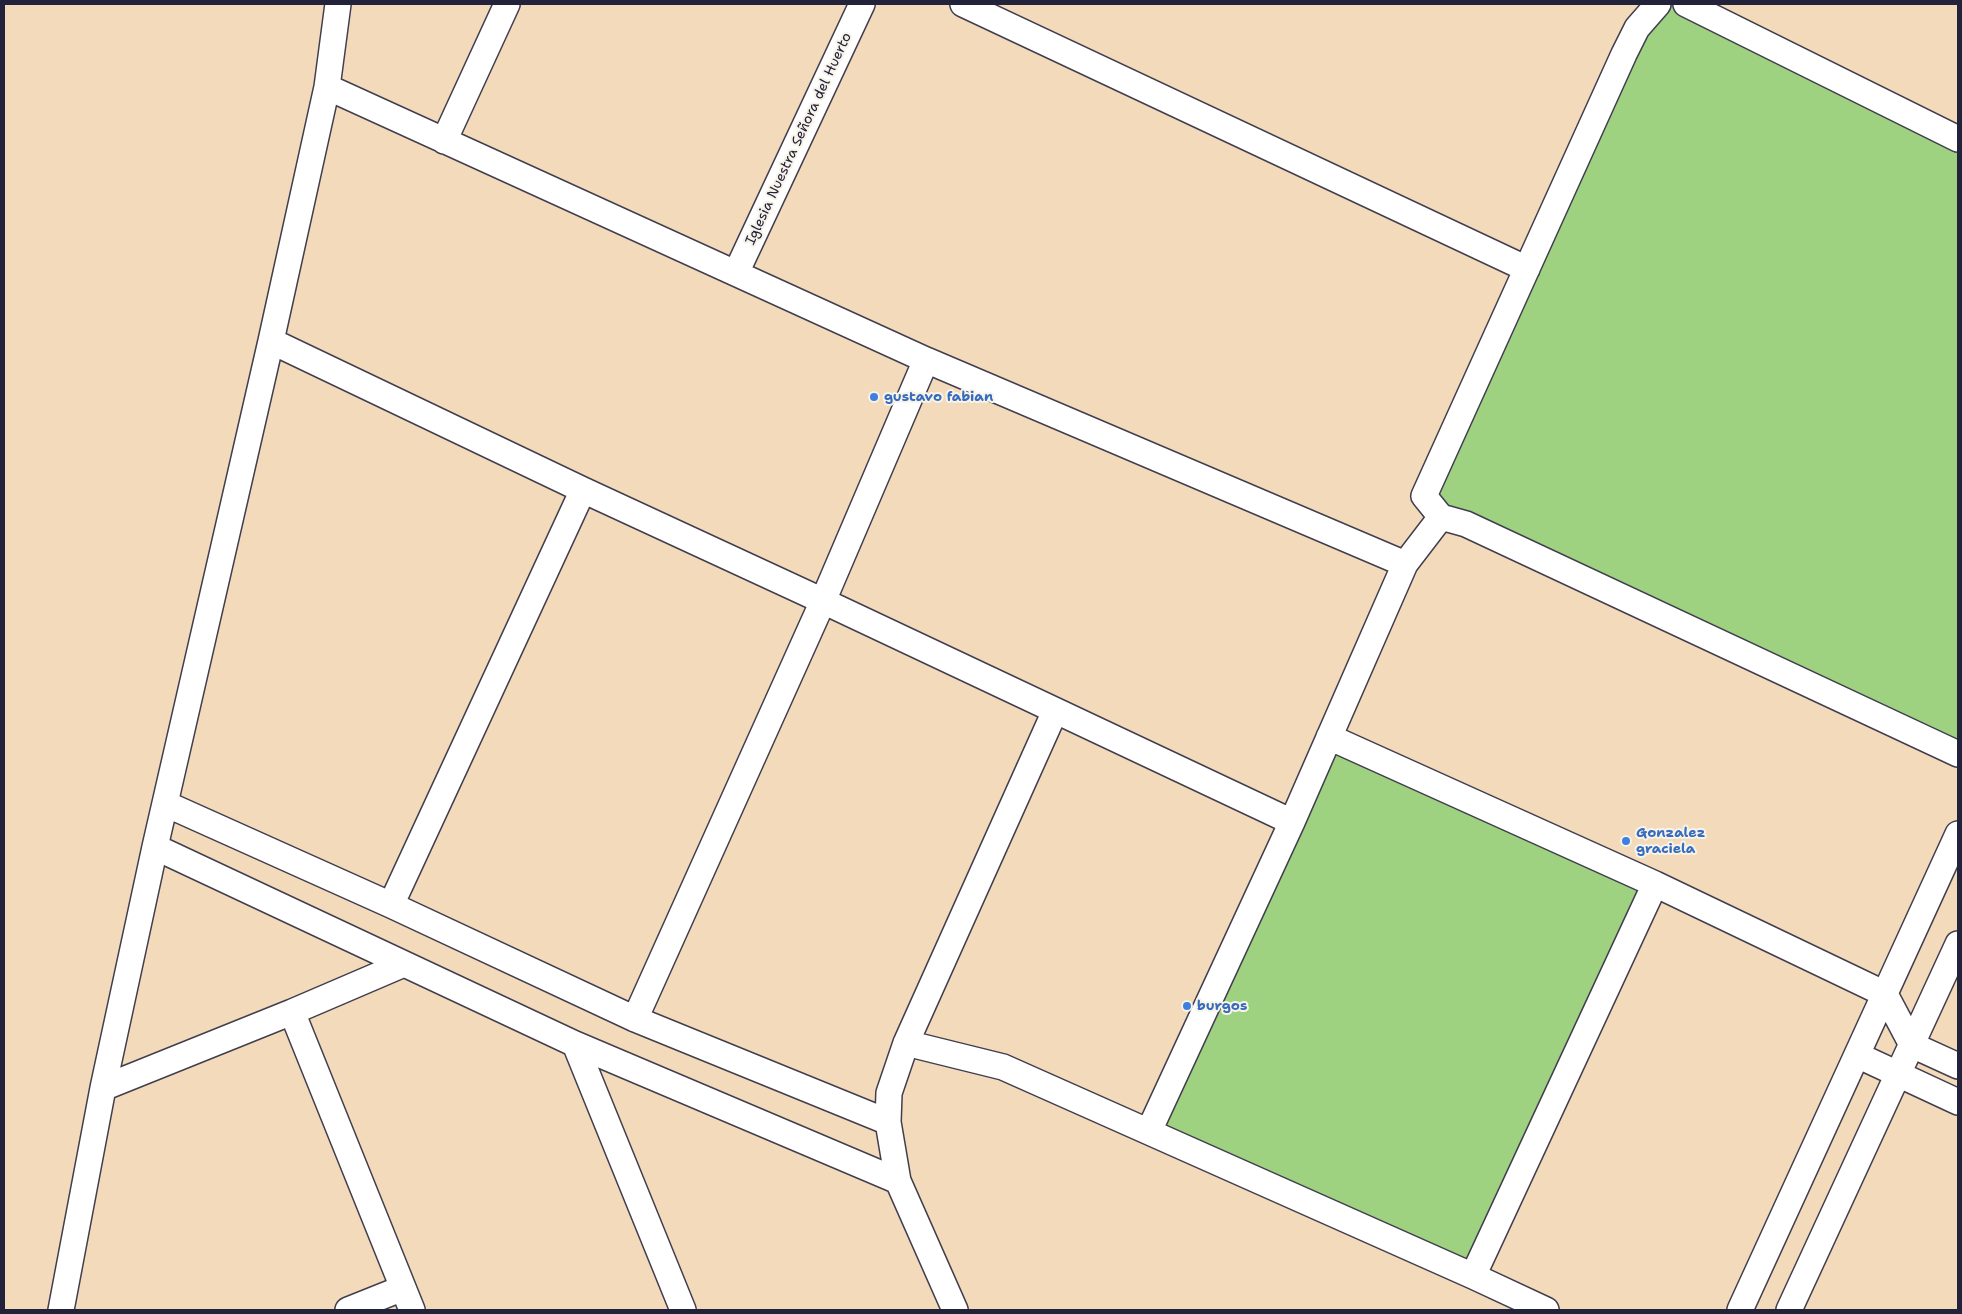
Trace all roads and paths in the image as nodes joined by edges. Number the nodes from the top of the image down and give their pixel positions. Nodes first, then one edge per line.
1 (338, 4) edge
2 (507, 4) edge
3 (862, 4) edge
4 (963, 4) edge
5 (1658, 4) edge
6 (1686, 4) edge
7 (327, 87) junction
8 (1958, 139) edge
9 (444, 141) junction
10 (1527, 269) junction
11 (736, 274) junction
12 (271, 341) junction
13 (926, 360) junction
14 (583, 490) junction
15 (1441, 517) junction
16 (1405, 564) junction
17 (823, 600) junction
18 (1055, 711) junction
19 (1329, 737) junction
20 (1958, 754) edge
21 (166, 804) junction
22 (1292, 822) junction
23 (1958, 834) edge
24 (155, 847) junction
25 (1655, 884) junction
26 (391, 905) junction
27 (1958, 944) edge
28 (404, 964) junction
29 (1885, 994) junction
30 (292, 1012) junction
31 (635, 1019) junction
32 (906, 1043) junction
33 (575, 1044) junction
34 (1912, 1044) junction
35 (1857, 1055) junction
36 (1958, 1066) edge
37 (1899, 1074) junction
38 (103, 1088) junction
39 (1958, 1102) edge
40 (888, 1122) junction
41 (1149, 1131) junction
42 (898, 1181) junction
43 (1473, 1276) junction
44 (408, 1299) edge
45 (61, 1310) edge
46 (348, 1310) edge
47 (682, 1310) edge
48 (955, 1310) edge
49 (1546, 1310) edge
50 (1740, 1310) edge
51 (1789, 1310) edge

1 - 7 street
2 - 9 street
3 - 11 street, Iglesia Nuestra Señora del Huerto
4 - 10 street
5 - 10 street
6 - 8 street
7 - 9 street
7 - 12 street
9 - 11 street
10 - 15 street
11 - 13 street
12 - 14 street
12 - 21 street
13 - 16 street
13 - 17 street
14 - 17 street
14 - 26 street
15 - 16 street
15 - 20 street
16 - 19 street
17 - 18 street
17 - 31 street
18 - 22 street
18 - 32 street
19 - 22 street
19 - 25 street
21 - 24 street
21 - 26 street
22 - 41 street
23 - 29 street
24 - 28 street
24 - 38 street
25 - 29 street
25 - 43 street
26 - 31 street
27 - 34 street
28 - 30 street
28 - 33 street
29 - 34 street
29 - 35 street
30 - 38 street
30 - 44 street
31 - 40 street
32 - 40 street
32 - 41 street
33 - 42 street
33 - 47 street
34 - 36 street
34 - 37 street
35 - 37 street
35 - 50 street
37 - 39 street
37 - 51 street
38 - 45 street
40 - 42 street
41 - 43 street
42 - 48 street
43 - 49 street
44 - 46 street

